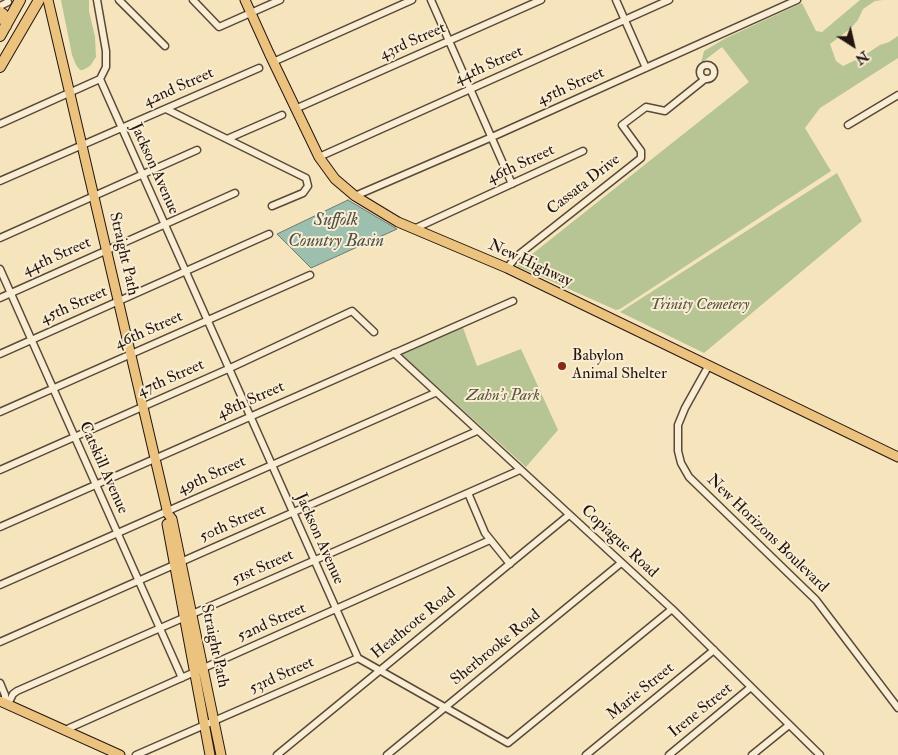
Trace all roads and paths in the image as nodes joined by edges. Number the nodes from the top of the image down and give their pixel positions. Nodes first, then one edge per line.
1 (20, 0) edge
2 (38, 0) edge
3 (48, 0) edge
4 (97, 0) edge
5 (119, 0) edge
6 (193, 0) edge
7 (245, 0) edge
8 (280, 0) edge
9 (412, 0) edge
10 (431, 0) edge
11 (541, 0) edge
12 (616, 0) edge
13 (669, 0) edge
14 (797, 0) edge
15 (8, 2) dead end
16 (0, 6) edge
17 (0, 12) edge
18 (251, 13) junction
19 (625, 20) junction
20 (6, 26) junction
21 (0, 36) edge
22 (449, 41) junction
23 (165, 46) dead end
24 (273, 62) junction
25 (0, 67) edge
26 (259, 68) dead end
27 (646, 68) junction
28 (705, 79) dead end
29 (100, 80) junction
30 (470, 89) junction
31 (69, 93) junction
32 (898, 95) edge
33 (166, 109) junction
34 (296, 109) junction
35 (282, 115) dead end
36 (0, 124) edge
37 (848, 125) dead end
38 (121, 129) junction
39 (492, 137) junction
40 (227, 139) junction
41 (82, 146) junction
42 (198, 150) dead end
43 (583, 151) dead end
44 (319, 157) junction
45 (142, 175) junction
46 (0, 182) edge
47 (512, 184) junction
48 (235, 193) dead end
49 (94, 196) junction
50 (355, 196) junction
51 (272, 206) dead end
52 (164, 224) junction
53 (416, 228) junction
54 (269, 234) dead end
55 (0, 238) edge
56 (106, 250) junction
57 (507, 268) junction
58 (0, 269) edge
59 (185, 271) junction
60 (310, 275) dead end
61 (11, 293) junction
62 (0, 298) edge
63 (118, 301) junction
64 (513, 301) dead end
65 (207, 320) junction
66 (374, 332) dead end
67 (32, 340) junction
68 (0, 354) edge
69 (131, 354) junction
70 (394, 354) junction
71 (709, 366) junction
72 (228, 369) junction
73 (53, 388) junction
74 (435, 392) junction
75 (143, 406) junction
76 (0, 412) edge
77 (250, 417) junction
78 (477, 431) junction
79 (74, 437) junction
80 (898, 457) edge
81 (156, 458) junction
82 (271, 465) junction
83 (0, 470) edge
84 (520, 470) junction
85 (96, 485) junction
86 (468, 493) junction
87 (168, 512) junction
88 (293, 513) junction
89 (569, 515) junction
90 (0, 527) edge
91 (117, 533) junction
92 (490, 540) junction
93 (314, 561) junction
94 (178, 563) junction
95 (622, 563) junction
96 (510, 564) junction
97 (138, 581) junction
98 (0, 585) edge
99 (336, 609) junction
100 (672, 609) junction
101 (188, 616) junction
102 (160, 629) junction
103 (0, 642) edge
104 (714, 650) junction
105 (358, 658) junction
106 (199, 670) junction
107 (379, 671) junction
108 (182, 678) junction
109 (0, 683) edge
110 (751, 687) junction
111 (4, 703) edge
112 (445, 707) junction
113 (898, 708) edge
114 (214, 721) junction
115 (205, 725) junction
116 (789, 725) junction
117 (65, 730) junction
118 (210, 753) edge
119 (120, 755) edge
120 (136, 755) edge
121 (221, 755) edge
122 (277, 755) edge
123 (387, 755) edge
124 (586, 755) edge
125 (669, 755) edge
126 (752, 755) edge
127 (820, 755) edge

1 - 20 highway
2 - 25 highway
3 - 31 main road, Straight Path
4 - 29 street
5 - 23 street
6 - 18 street
7 - 18 main road, New Highway
8 - 18 street
9 - 24 street
10 - 22 street
11 - 22 street, 43rd Street
12 - 19 street
13 - 19 street, 44th Street
14 - 27 street, 45th Street
15 - 16 street
17 - 20 highway
18 - 24 main road, New Highway
19 - 27 street
19 - 30 street, 44th Street
20 - 21 highway
22 - 30 street
22 - 34 street, 43rd Street
24 - 34 main road, New Highway
26 - 33 street, 42nd Street
27 - 39 street, 45th Street
28 - 57 street, Cassata Drive
29 - 31 street
29 - 38 street, Jackson Avenue
30 - 39 street
30 - 44 street, 44th Street
31 - 36 street
31 - 41 main road, Straight Path
32 - 37 street
33 - 38 street, 42nd Street
33 - 40 street
34 - 44 main road, New Highway
35 - 40 street
38 - 41 street, 42nd Street
38 - 45 street, Jackson Avenue
39 - 47 street
39 - 50 street, 45th Street
40 - 51 street
41 - 46 street, 42nd Street
41 - 49 main road, Straight Path
42 - 45 street
43 - 47 street, 46th Street
44 - 50 main road, New Highway
45 - 49 street
45 - 52 street, Jackson Avenue
47 - 53 street, 46th Street
48 - 52 street, 44th Street
49 - 55 street
49 - 56 main road, Straight Path
50 - 53 main road, New Highway
52 - 56 street, 44th Street
52 - 59 street, Jackson Avenue
53 - 57 main road, New Highway
54 - 59 street, 45th Street
56 - 61 street, 44th Street
56 - 63 main road, Straight Path
57 - 71 main road, New Highway
58 - 61 street, Catskill Avenue
59 - 63 street, 45th Street
59 - 65 street, Jackson Avenue
60 - 65 street, 46th Street
61 - 62 street, 44th Street
61 - 67 street, Catskill Avenue
63 - 67 street, 45th Street
63 - 69 main road, Straight Path
64 - 70 street, 48th Street
65 - 69 street, 46th Street
65 - 72 street, Jackson Avenue
66 - 72 street, 47th Street
67 - 68 street, 45th Street
67 - 73 street, Catskill Avenue
69 - 73 street, 46th Street
69 - 75 main road, Straight Path
70 - 74 street, Copiague Road
70 - 77 street, 48th Street
71 - 80 main road, New Highway
71 - 113 street, New Horizons Boulevard
72 - 75 street, 47th Street
72 - 77 street, Jackson Avenue
73 - 76 street, 46th Street
73 - 79 street, Catskill Avenue
74 - 78 street, Copiague Road
74 - 82 street, 49th Street
75 - 79 street, 47th Street
75 - 81 main road, Straight Path
77 - 81 street, 48th Street
77 - 82 street, Jackson Avenue
78 - 84 street, Copiague Road
78 - 88 street, 50th Street
79 - 83 street, 47th Street
79 - 85 street, Catskill Avenue
81 - 85 street, 48th Street
81 - 87 main road, Straight Path
82 - 87 street, 49th Street
82 - 88 street, Jackson Avenue
84 - 86 street, 51st Street
84 - 89 street, Copiague Road
85 - 90 street, 48th Street
85 - 91 street, Catskill Avenue
86 - 92 street
86 - 93 street, 51st Street
87 - 91 street, 49th Street
87 - 94 main road, Straight Path
88 - 93 street, Jackson Avenue
88 - 94 street, 50th Street
89 - 95 street, Copiague Road
89 - 96 street, Heathcote Road
91 - 97 street, Catskill Avenue
91 - 98 street, 49th Street
92 - 96 street
92 - 99 street, 52nd Street
93 - 99 street, Jackson Avenue
93 - 101 street, 51st Street
94 - 97 street, 50th Street
94 - 101 main road, Straight Path
95 - 100 street, Copiague Road
95 - 112 street, Sherbrooke Road
96 - 107 street, Heathcote Road
97 - 102 street, Catskill Avenue
97 - 103 street, 50th Street
99 - 105 street, Jackson Avenue
99 - 106 street, 52nd Street
100 - 104 street, Copiague Road
100 - 112 street
101 - 102 street, 51st Street
101 - 106 main road, Straight Path
102 - 108 street, Catskill Avenue
102 - 111 street, 51st Street
104 - 110 street, Copiague Road
104 - 124 street, Marie Street
105 - 107 street
105 - 114 street, 53rd Street
106 - 108 street, 52nd Street
106 - 114 main road, Straight Path
106 - 115 main road, Straight Path
107 - 112 street
107 - 122 street, Heathcote Road
108 - 117 street, 52nd Street
109 - 111 street
110 - 116 street, Copiague Road
110 - 125 street, Irene Street
111 - 117 main road
112 - 123 street, Sherbrooke Road
114 - 115 street, 53rd Street
114 - 121 main road, Straight Path
115 - 118 main road, Straight Path
115 - 120 street, 53rd Street
116 - 126 street
116 - 127 street, Copiague Road
117 - 119 main road

